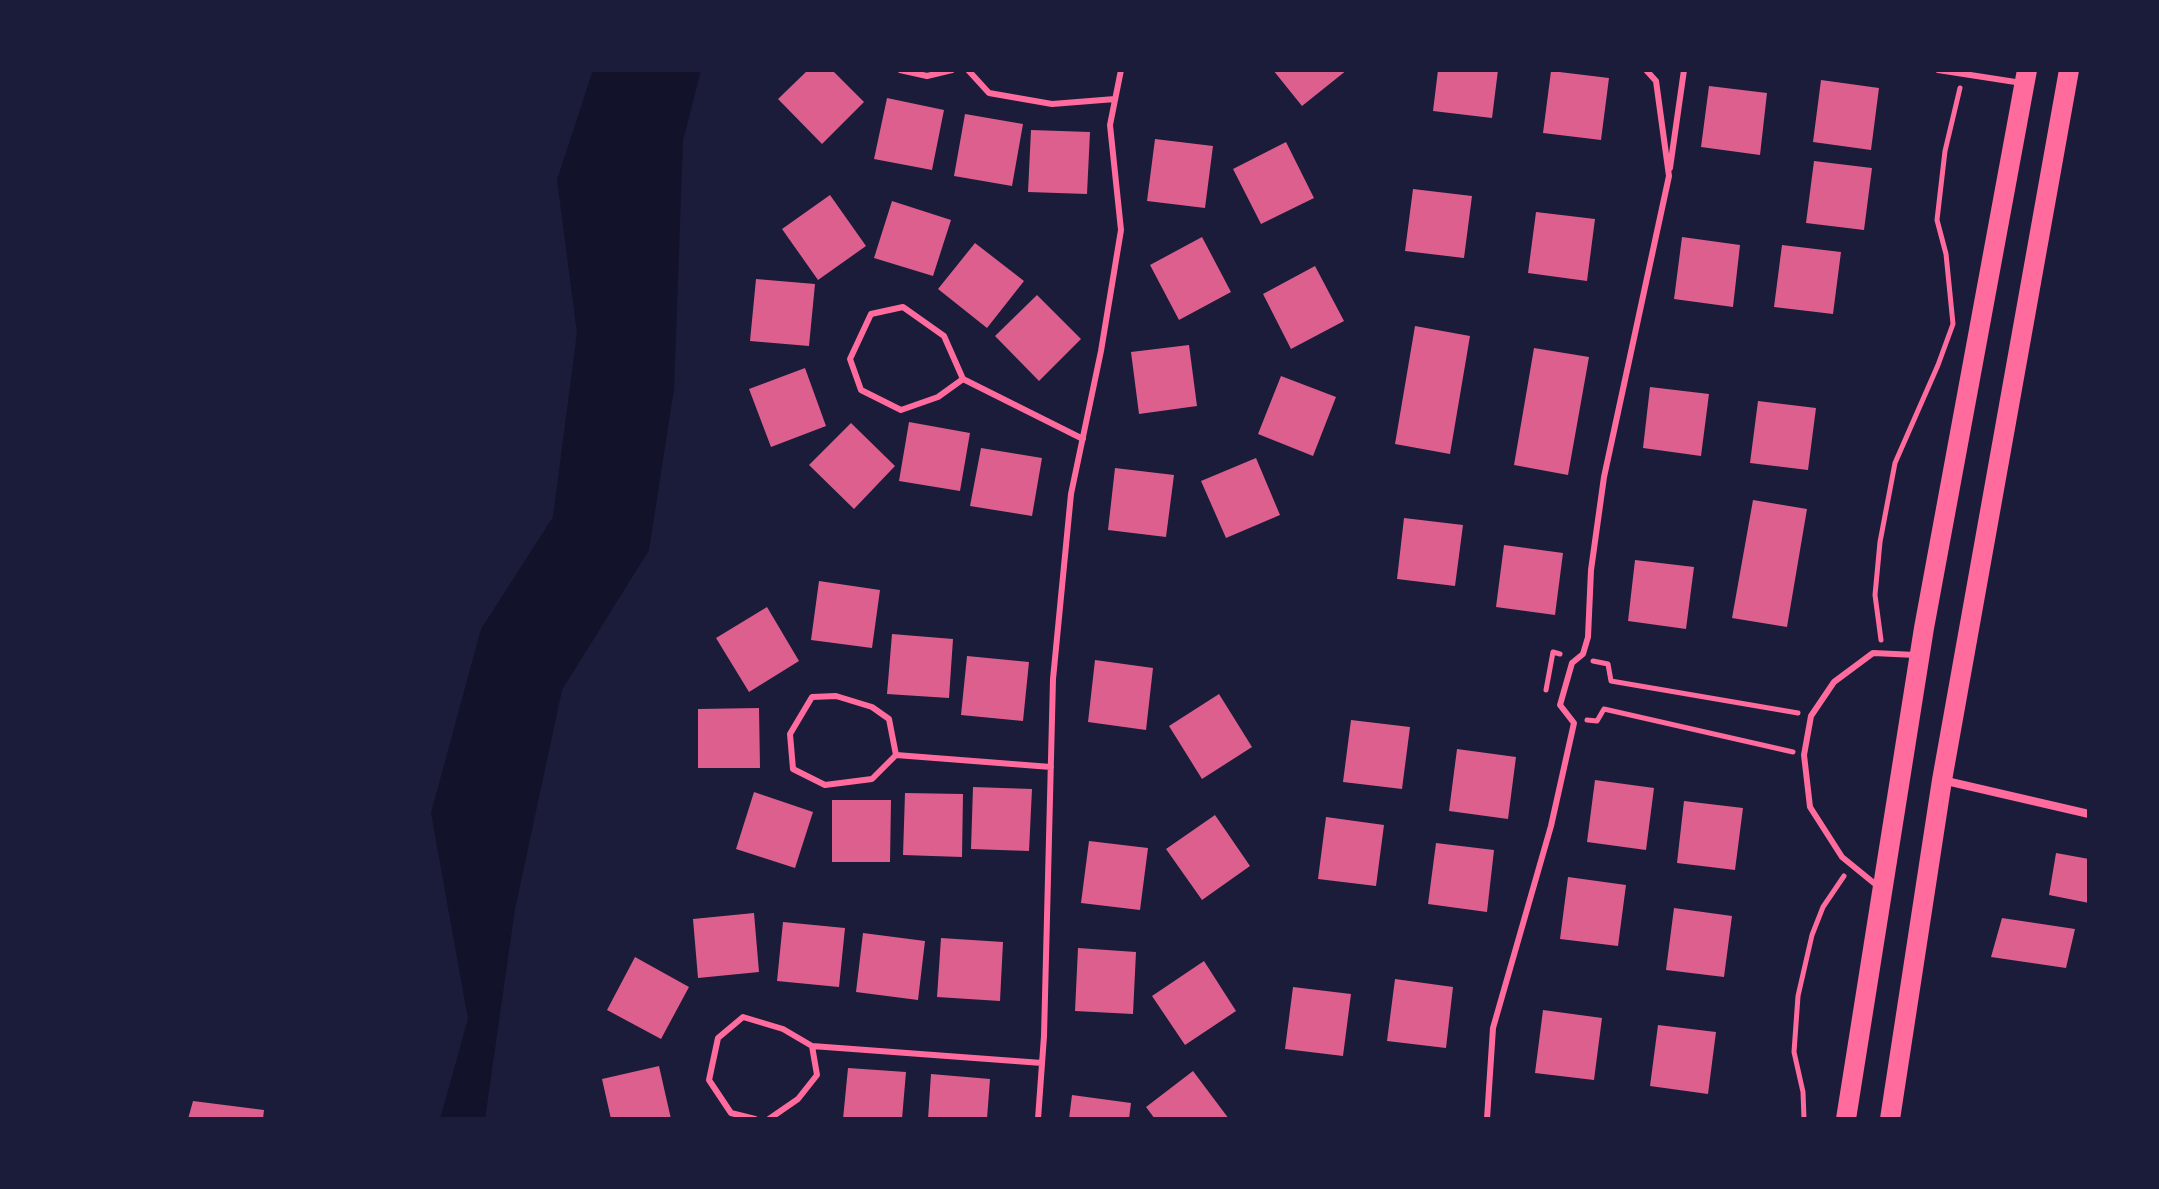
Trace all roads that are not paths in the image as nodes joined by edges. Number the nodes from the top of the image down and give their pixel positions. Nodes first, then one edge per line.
1 (900, 70) edge
2 (952, 70) edge
3 (968, 70) edge
4 (1121, 70) edge
5 (1646, 70) edge
6 (1684, 70) edge
7 (1938, 70) edge
8 (2069, 70) edge
9 (2026, 77) edge
10 (1115, 99) junction
11 (1669, 176) junction
12 (963, 379) junction
13 (1083, 439) junction
14 (1919, 655) junction
15 (896, 755) junction
16 (1051, 767) junction
17 (1942, 780) junction
18 (2089, 814) edge
19 (1881, 890) junction
20 (812, 1046) junction
21 (1042, 1063) junction
22 (755, 1119) edge
23 (769, 1119) edge
24 (1038, 1119) edge
25 (1487, 1119) edge
26 (1846, 1119) edge
27 (1890, 1119) edge

1 - 2 lane
3 - 10 lane
4 - 10 lane
5 - 11 lane
6 - 11 lane
7 - 9 lane
8 - 17 main road
9 - 14 main road
10 - 13 lane
11 - 25 lane
12 - 12 lane
12 - 13 lane
13 - 16 lane
14 - 19 main road
14 - 19 lane
15 - 15 lane
15 - 16 lane
16 - 21 lane
17 - 18 street
17 - 27 main road
19 - 26 main road
20 - 21 lane
20 - 22 lane
20 - 23 lane
21 - 24 lane

